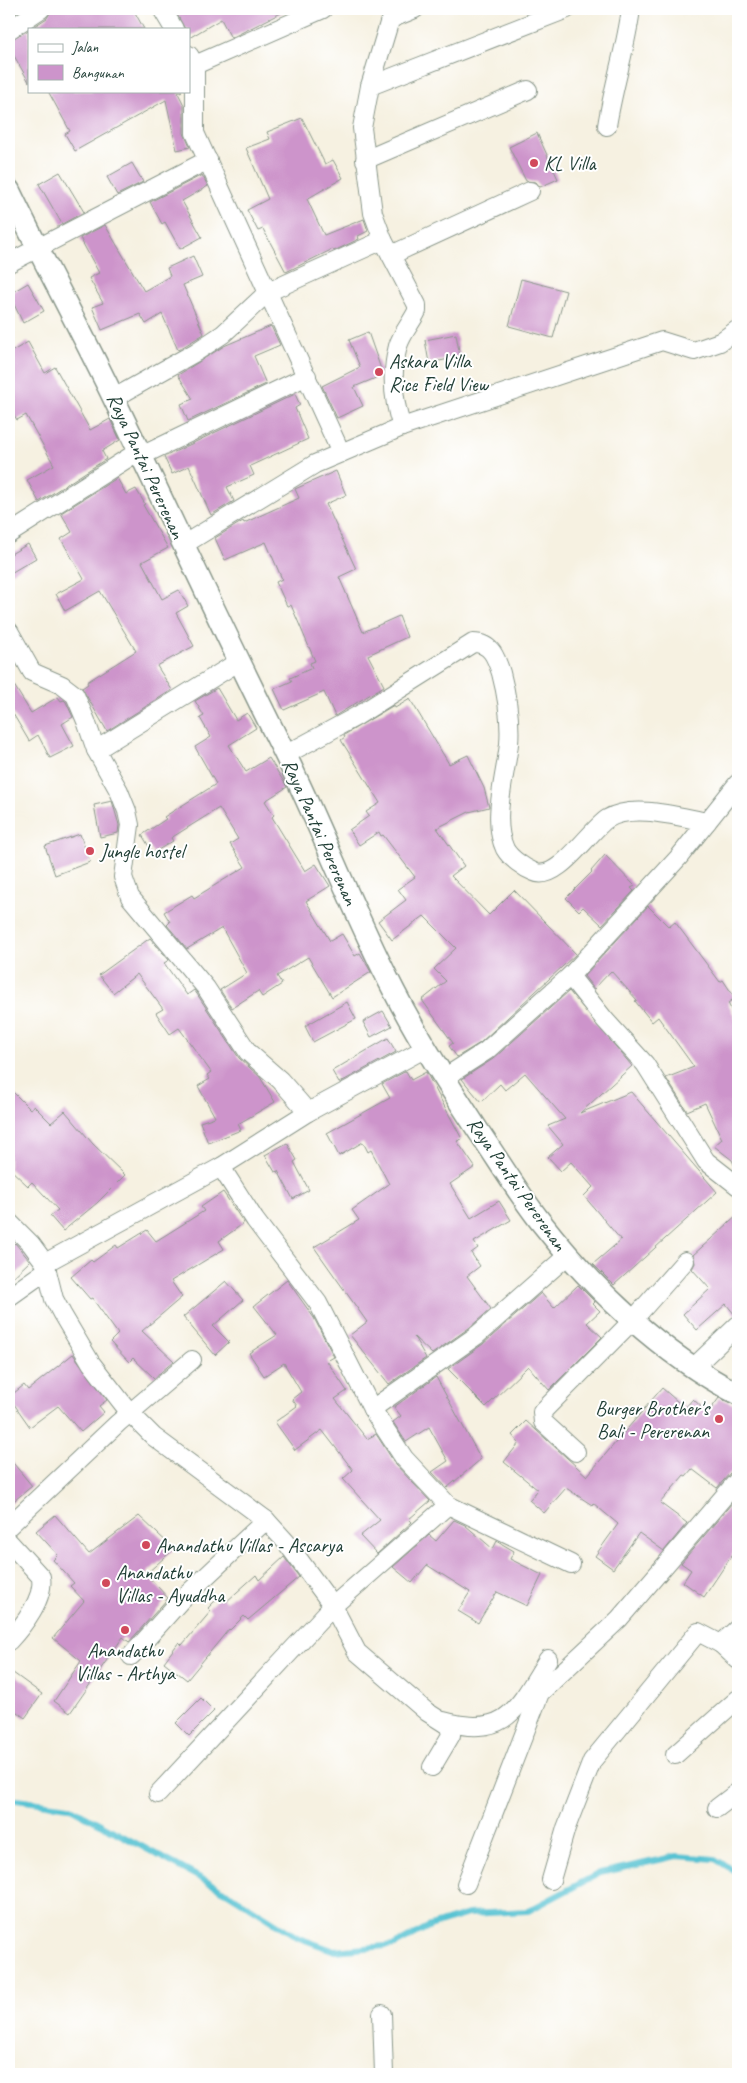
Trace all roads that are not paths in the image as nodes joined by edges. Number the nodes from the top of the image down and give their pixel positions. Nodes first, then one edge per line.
1 (41, 9) edge
2 (162, 9) edge
3 (323, 9) edge
4 (415, 9) edge
5 (567, 9) edge
6 (631, 9) edge
7 (394, 14) edge
8 (173, 28) edge
9 (9, 30) edge
10 (192, 60) edge
11 (370, 86) junction
12 (528, 90) dead end
13 (607, 126) dead end
14 (208, 160) junction
15 (365, 160) junction
16 (9, 190) edge
17 (530, 191) dead end
18 (387, 248) junction
19 (37, 250) junction
20 (9, 263) edge
21 (268, 292) junction
22 (738, 329) edge
23 (307, 376) junction
24 (114, 398) junction
25 (402, 427) junction
26 (140, 453) junction
27 (341, 453) junction
28 (9, 534) edge
29 (183, 545) junction
30 (9, 631) edge
31 (238, 662) junction
32 (96, 750) junction
33 (285, 755) junction
34 (738, 783) edge
35 (707, 822) junction
36 (570, 976) junction
37 (426, 1048) junction
38 (444, 1078) junction
39 (308, 1112) junction
40 (221, 1167) junction
41 (738, 1186) edge
42 (9, 1222) edge
43 (568, 1255) junction
44 (685, 1261) dead end
45 (46, 1266) junction
46 (9, 1297) edge
47 (633, 1320) junction
48 (738, 1325) edge
49 (192, 1360) dead end
50 (694, 1367) junction
51 (738, 1394) edge
52 (372, 1409) junction
53 (130, 1413) junction
54 (576, 1452) dead end
55 (738, 1480) edge
56 (448, 1505) junction
57 (266, 1520) junction
58 (9, 1526) edge
59 (9, 1542) edge
60 (571, 1564) dead end
61 (333, 1606) junction
62 (738, 1628) edge
63 (9, 1641) edge
64 (720, 1644) junction
65 (131, 1656) dead end
66 (548, 1659) dead end
67 (738, 1660) edge
68 (738, 1699) edge
69 (443, 1721) junction
70 (675, 1754) dead end
71 (432, 1767) dead end
72 (738, 1792) edge
73 (158, 1794) dead end
74 (717, 1808) dead end
75 (550, 1880) dead end
76 (466, 1884) dead end
77 (382, 2014) dead end
78 (384, 2074) edge

1 - 9 street
2 - 8 street
3 - 10 street
4 - 7 street
5 - 11 street
6 - 13 street
7 - 11 street
10 - 14 street
11 - 15 street
12 - 15 street
14 - 19 street
14 - 21 street
15 - 18 street
16 - 19 street, Raya Pantai Pererenan
17 - 18 street
18 - 21 street
18 - 25 street
19 - 20 street
19 - 24 street, Raya Pantai Pererenan
21 - 23 street
21 - 24 street
22 - 25 street
23 - 26 street
23 - 27 street
24 - 26 street, Raya Pantai Pererenan
25 - 27 street
26 - 28 street
26 - 29 street, Raya Pantai Pererenan
27 - 29 street
29 - 31 street, Raya Pantai Pererenan
30 - 32 street
31 - 32 street
31 - 33 street, Raya Pantai Pererenan
32 - 39 street
33 - 35 street
33 - 37 street, Raya Pantai Pererenan
34 - 35 street
35 - 36 street
36 - 38 street
36 - 41 street
37 - 38 street, Raya Pantai Pererenan
37 - 39 street
38 - 43 street, Raya Pantai Pererenan
39 - 40 street
40 - 45 street
40 - 52 street
42 - 45 street
43 - 47 street, Raya Pantai Pererenan
43 - 52 street
44 - 47 street
45 - 46 street
45 - 53 street
47 - 50 street, Raya Pantai Pererenan
47 - 54 street
48 - 50 street
49 - 53 street
50 - 51 street, Raya Pantai Pererenan
52 - 56 street
53 - 57 street
53 - 58 street
55 - 76 street
56 - 60 street
56 - 61 street
57 - 61 street
57 - 65 street
59 - 63 street
61 - 69 street
61 - 73 street
62 - 64 street
64 - 67 street
64 - 75 street
66 - 69 street
68 - 70 street
69 - 71 street
72 - 74 street
77 - 78 street

